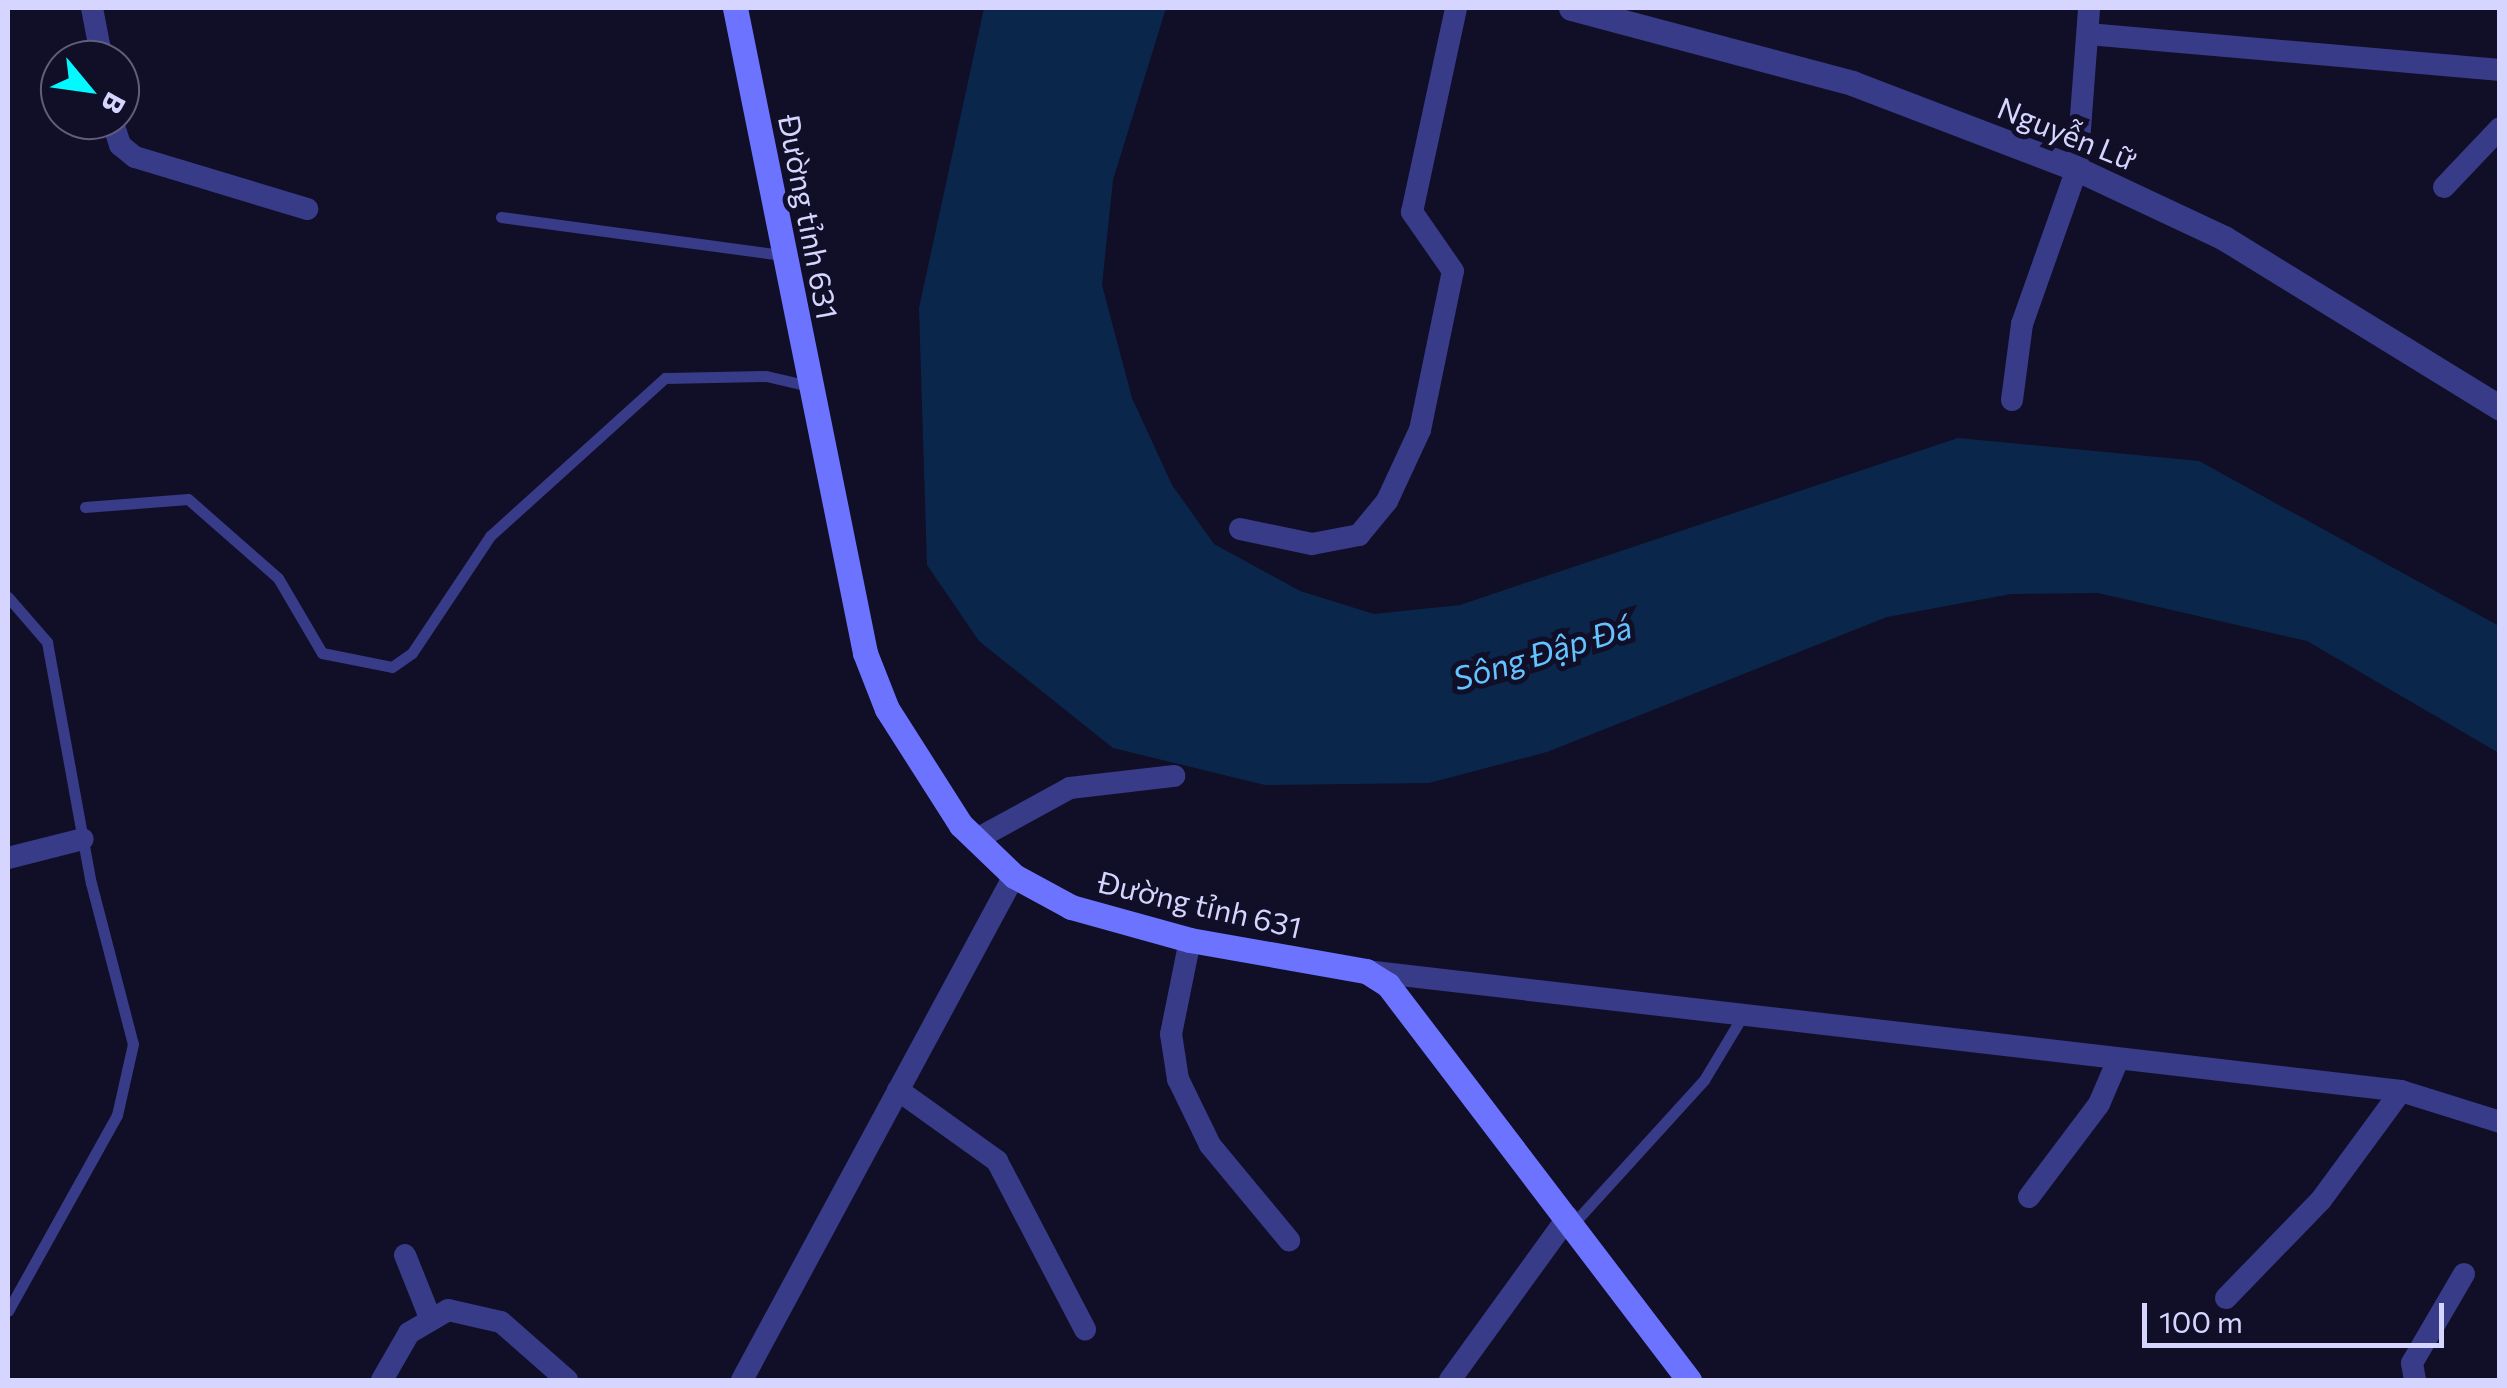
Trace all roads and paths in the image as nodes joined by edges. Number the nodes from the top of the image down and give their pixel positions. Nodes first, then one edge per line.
1 (92, 8) edge
2 (735, 8) edge
3 (1456, 8) edge
4 (1571, 8) edge
5 (2089, 8) edge
6 (2088, 34) junction
7 (98, 40) edge
8 (2500, 70) edge
9 (2500, 128) edge
10 (118, 140) edge
11 (2077, 169) junction
12 (2444, 187) dead end
13 (307, 209) dead end
14 (501, 217) dead end
15 (783, 255) junction
16 (809, 386) junction
17 (2012, 400) dead end
18 (2500, 408) edge
19 (85, 508) dead end
20 (1240, 529) dead end
21 (8, 597) edge
22 (1174, 776) dead end
23 (83, 840) junction
24 (975, 840) junction
25 (8, 858) edge
26 (1014, 876) junction
27 (1190, 940) junction
28 (1366, 971) junction
29 (1744, 1011) junction
30 (2117, 1062) junction
31 (898, 1090) junction
32 (2401, 1091) junction
33 (2500, 1122) edge
34 (2030, 1197) dead end
35 (1571, 1221) junction
36 (1289, 1240) dead end
37 (405, 1255) dead end
38 (2464, 1274) dead end
39 (2226, 1298) dead end
40 (8, 1311) edge
41 (430, 1315) junction
42 (1085, 1329) dead end
43 (563, 1379) edge
44 (382, 1380) edge
45 (742, 1380) edge
46 (1450, 1380) edge
47 (1690, 1380) edge
48 (2415, 1380) edge

1 - 7 street
2 - 15 main road, Đường tỉnh 631
3 - 20 street
4 - 11 street, Nguyễn Lữ
5 - 6 street
6 - 8 street
6 - 11 street
9 - 12 street
10 - 13 street
11 - 17 street
11 - 18 street, Nguyễn Lữ
14 - 15 lane
15 - 16 main road, Đường tỉnh 631
16 - 19 lane
16 - 24 main road, Đường tỉnh 631
21 - 23 lane
22 - 24 street
23 - 25 street
23 - 40 lane
24 - 26 main road, Đường tỉnh 631
26 - 27 main road, Đường tỉnh 631
26 - 31 street
27 - 28 main road, Đường tỉnh 631
27 - 36 street
28 - 29 street
28 - 35 main road
29 - 30 street
29 - 35 lane
30 - 32 street
30 - 34 street
31 - 42 street
31 - 45 street
32 - 33 street
32 - 39 street
35 - 46 street
35 - 47 main road
37 - 41 street
38 - 48 street
41 - 43 street
41 - 44 street

